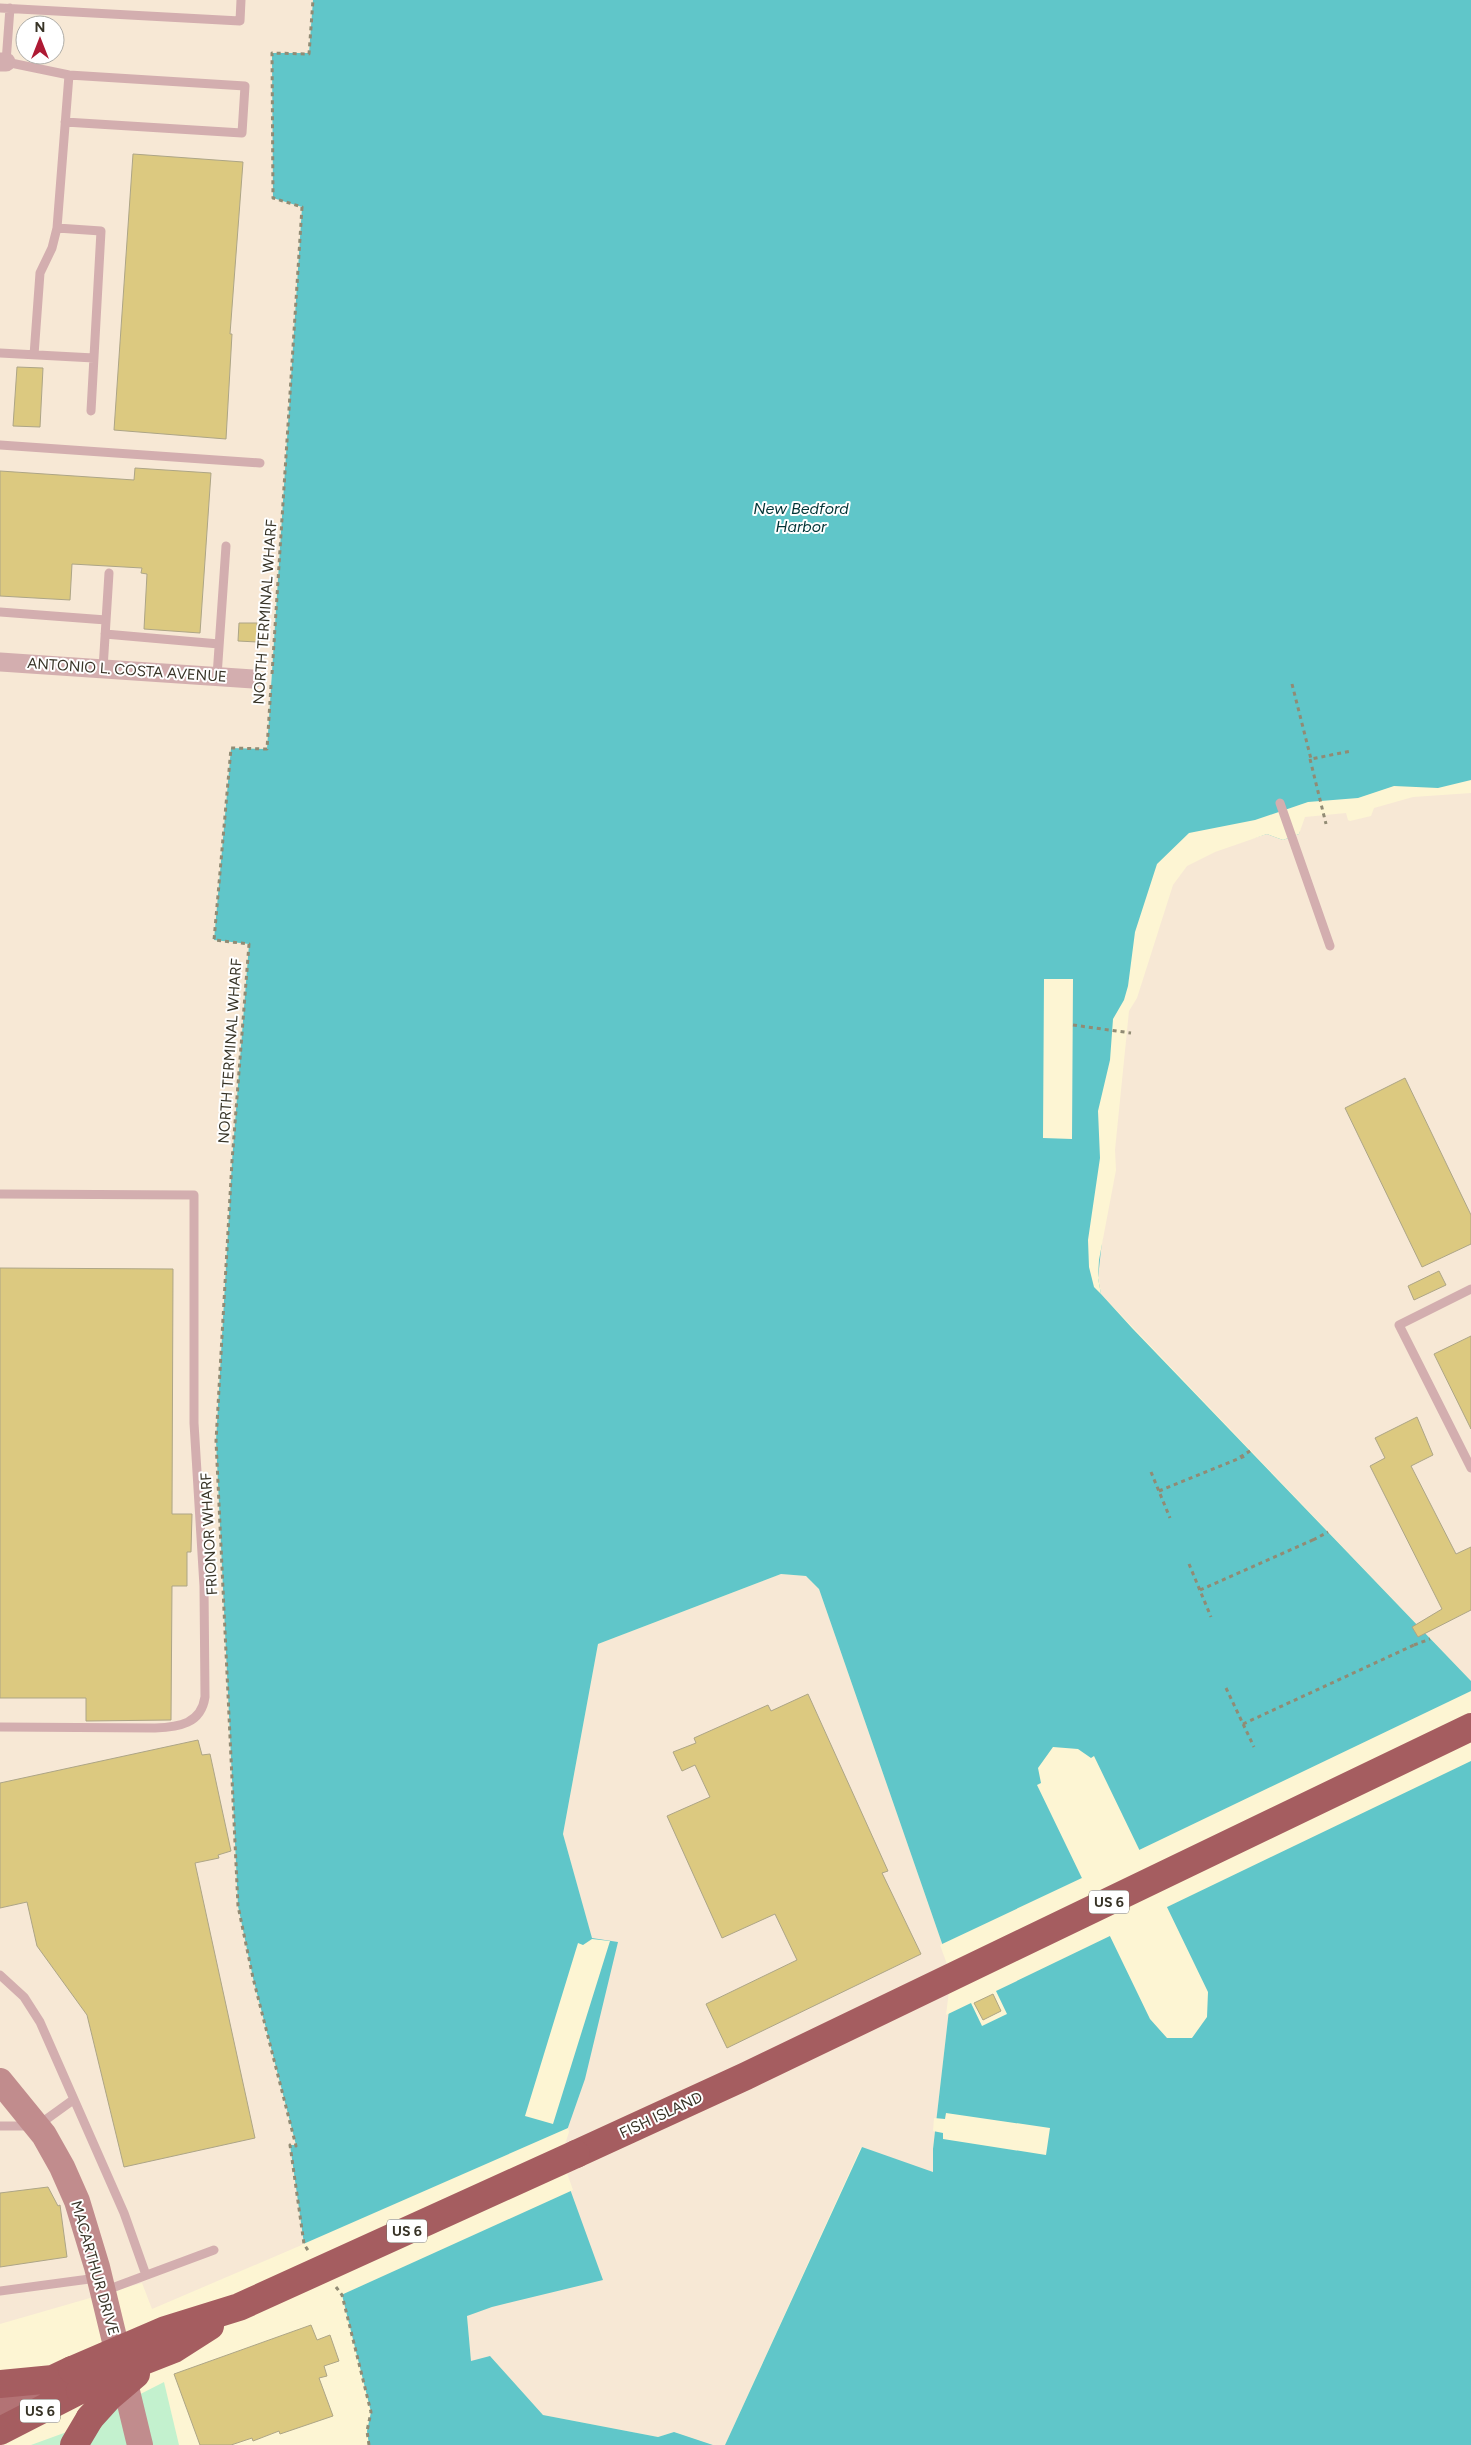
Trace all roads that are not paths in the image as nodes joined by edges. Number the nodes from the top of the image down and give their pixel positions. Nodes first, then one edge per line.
1 (241, 0) edge
2 (0, 8) edge
3 (10, 8) junction
4 (3, 62) edge
5 (69, 75) junction
6 (65, 122) junction
7 (57, 228) junction
8 (0, 353) edge
9 (34, 355) junction
10 (94, 358) junction
11 (91, 411) dead end
12 (0, 445) edge
13 (260, 463) dead end
14 (226, 546) dead end
15 (109, 573) dead end
16 (0, 612) edge
17 (106, 620) junction
18 (105, 634) junction
19 (219, 644) junction
20 (0, 662) edge
21 (103, 669) junction
22 (217, 676) junction
23 (253, 679) dead end
24 (1280, 803) dead end
25 (1330, 946) dead end
26 (0, 1194) edge
27 (1471, 1289) edge
28 (1471, 1468) edge
29 (0, 1727) edge
30 (1471, 1727) edge
31 (0, 1974) edge
32 (0, 2081) edge
33 (73, 2100) junction
34 (0, 2126) edge
35 (37, 2126) junction
36 (214, 2250) dead end
37 (146, 2275) junction
38 (102, 2284) junction
39 (0, 2291) edge
40 (239, 2307) junction
41 (174, 2349) junction
42 (68, 2380) junction
43 (0, 2384) edge
44 (0, 2404) edge
45 (0, 2431) edge
46 (74, 2445) edge
47 (140, 2445) edge

1 - 3 lane
2 - 3 lane
3 - 4 lane
4 - 5 lane
5 - 6 lane
5 - 6 lane
6 - 7 lane
7 - 9 lane
7 - 10 lane
8 - 9 lane
9 - 10 lane
10 - 11 lane
12 - 13 lane
14 - 19 lane
15 - 17 lane
16 - 17 lane
17 - 18 lane
18 - 19 lane
18 - 21 lane
19 - 22 lane
20 - 21 street, ANTONIO L. COSTA AVENUE
21 - 22 street, ANTONIO L. COSTA AVENUE
22 - 23 street, ANTONIO L. COSTA AVENUE
24 - 25 lane
26 - 29 lane
27 - 28 lane
30 - 40 highway, FISH ISLAND / US 6, bridge
31 - 33 lane
32 - 35 street, MACARTHUR DRIVE
33 - 35 lane
33 - 37 lane
34 - 35 lane
35 - 38 street, MACARTHUR DRIVE
36 - 37 lane
37 - 38 lane
38 - 39 lane
38 - 47 street, MACARTHUR DRIVE
40 - 41 highway, US 6, bridge
40 - 42 highway, US 6, bridge
41 - 42 highway, US 6, bridge
41 - 46 highway, bridge
42 - 43 highway
42 - 44 main road, US 6
42 - 45 highway, US 6

